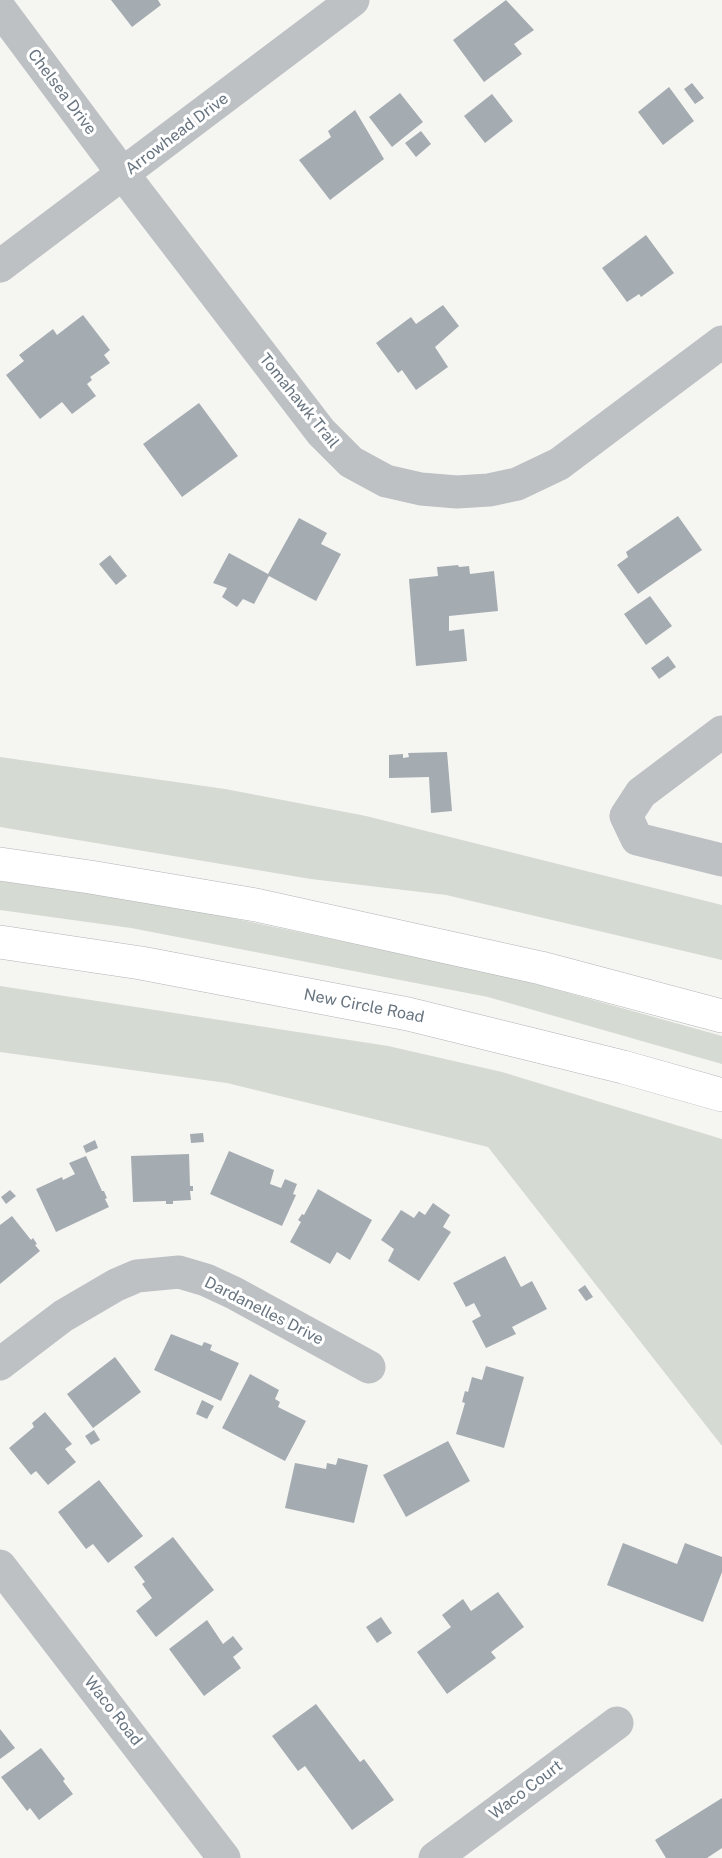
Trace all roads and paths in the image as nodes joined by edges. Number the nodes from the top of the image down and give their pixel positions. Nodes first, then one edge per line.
1 (353, 0) edge
2 (0, 9) edge
3 (123, 174) junction
4 (0, 266) edge
5 (722, 342) edge
6 (722, 732) edge
7 (722, 860) edge
8 (0, 864) edge
9 (0, 942) edge
10 (722, 1016) edge
11 (722, 1095) edge
12 (0, 1364) edge
13 (369, 1367) dead end
14 (0, 1566) edge
15 (617, 1723) dead end
16 (224, 1858) edge
17 (435, 1858) edge

1 - 3 street, Arrowhead Drive
2 - 3 street, Chelsea Drive
3 - 4 street, Arrowhead Drive
3 - 5 street, Tomahawk Trail
6 - 7 street
8 - 10 highway
9 - 11 highway, New Circle Road
12 - 13 street, Dardanelles Drive
14 - 16 street, Waco Road
15 - 17 street, Waco Court

